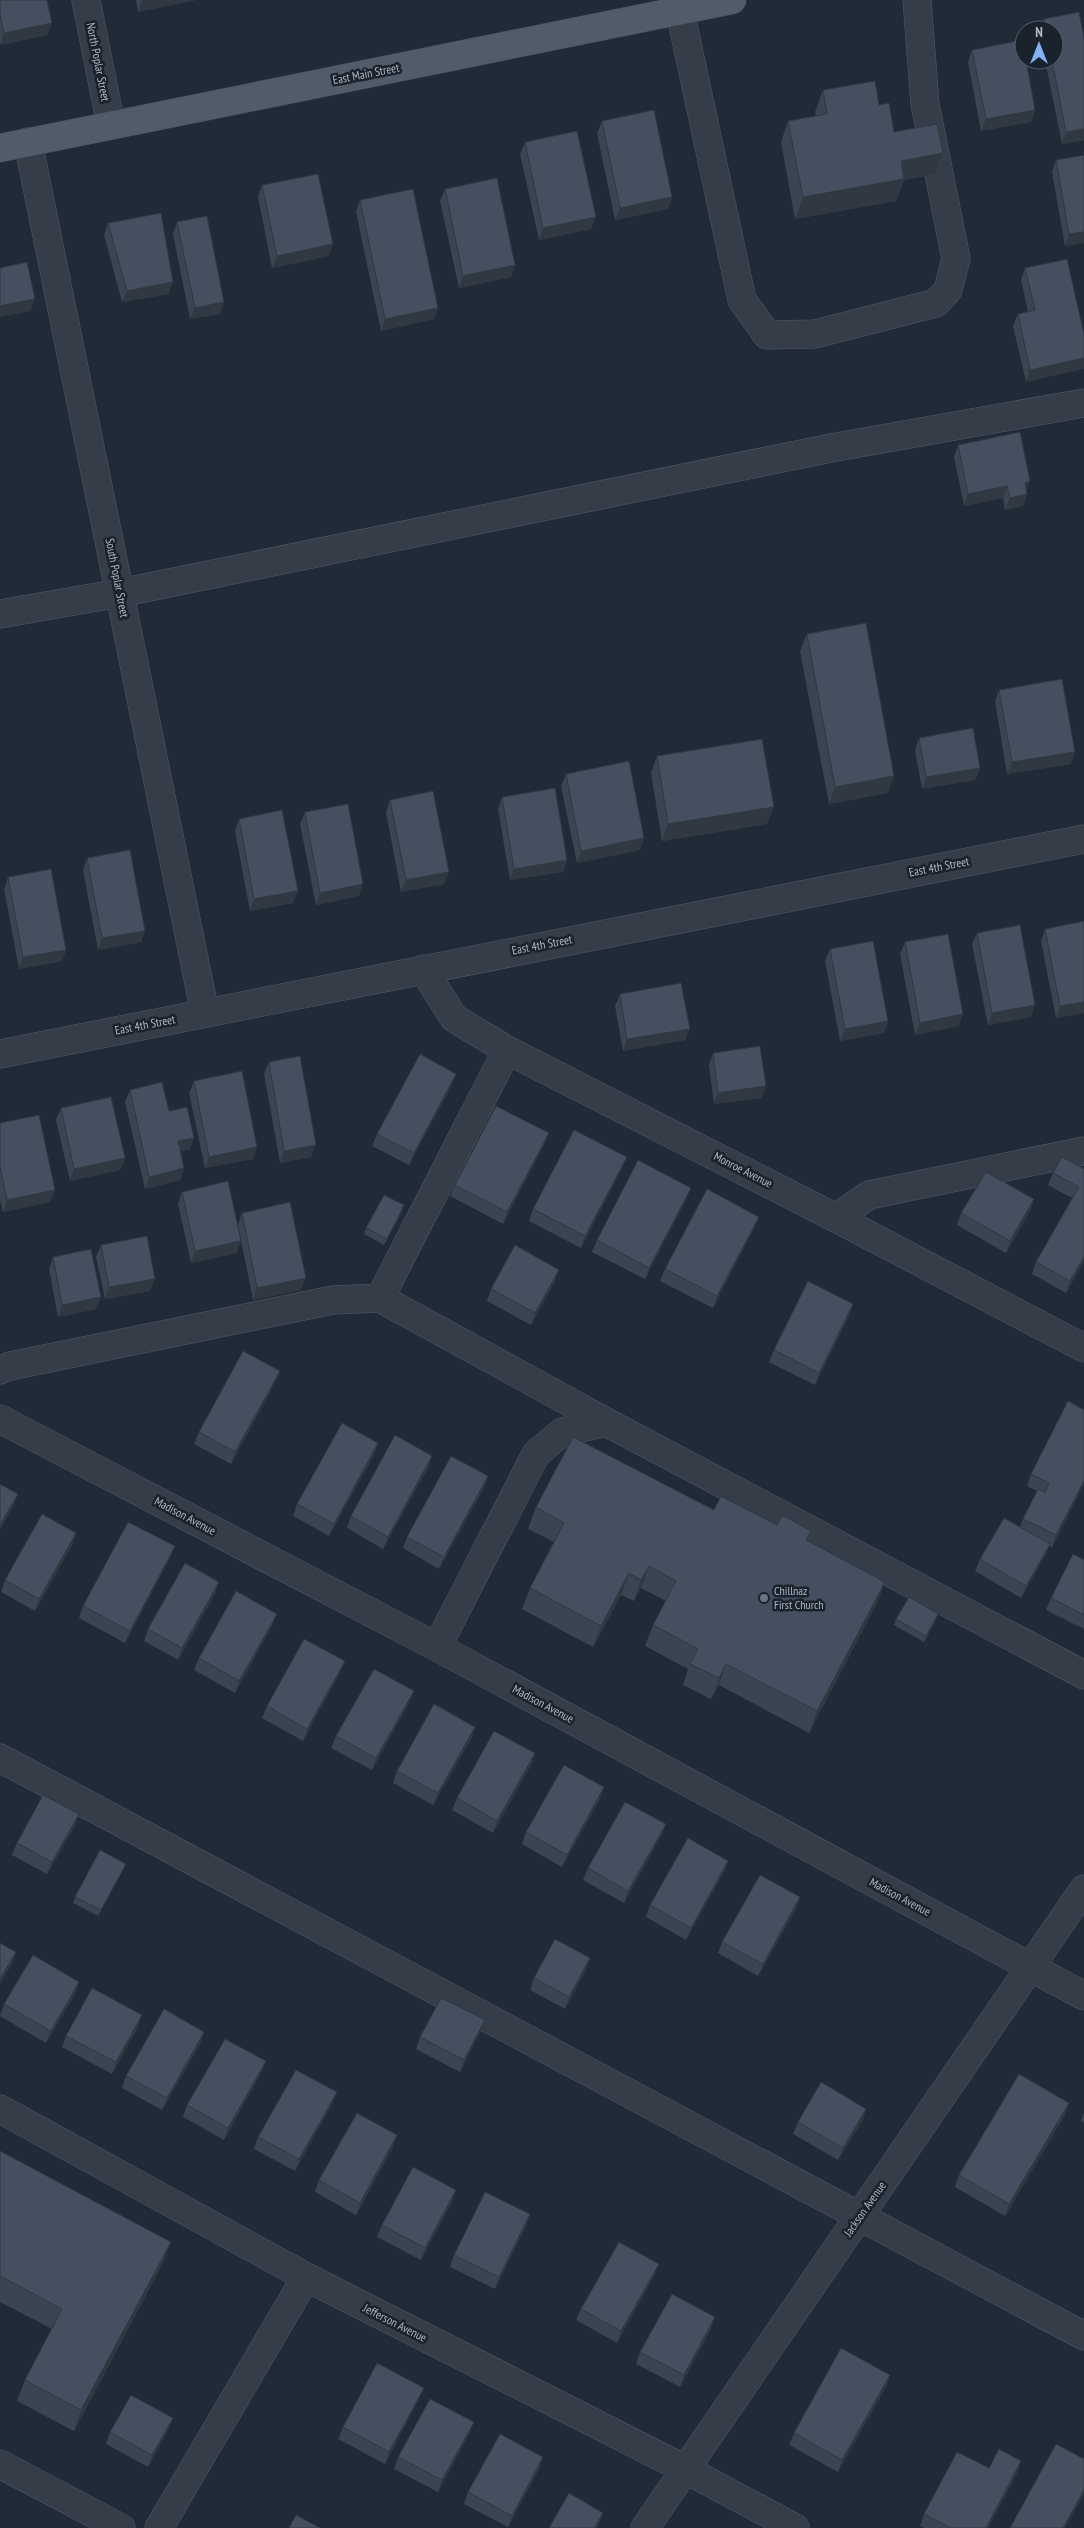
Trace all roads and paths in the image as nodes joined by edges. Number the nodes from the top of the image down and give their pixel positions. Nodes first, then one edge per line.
1 (86, 0) edge
2 (732, 0) edge
3 (917, 0) edge
4 (680, 10) junction
5 (111, 125) junction
6 (28, 142) junction
7 (0, 148) edge
8 (1084, 403) edge
9 (120, 593) junction
10 (0, 614) edge
11 (1084, 839) edge
12 (422, 969) junction
13 (206, 1013) junction
14 (507, 1050) junction
15 (0, 1054) edge
16 (1084, 1151) edge
17 (836, 1218) junction
18 (380, 1298) junction
19 (1084, 1348) edge
20 (0, 1370) edge
21 (0, 1419) edge
22 (606, 1422) junction
23 (437, 1647) junction
24 (1084, 1676) edge
25 (0, 1758) edge
26 (1084, 1890) edge
27 (1032, 1968) junction
28 (1084, 1996) edge
29 (0, 2109) edge
30 (860, 2217) junction
31 (306, 2277) junction
32 (1084, 2336) edge
33 (0, 2464) edge
34 (685, 2469) junction
35 (120, 2528) edge
36 (159, 2528) edge
37 (645, 2528) edge
38 (795, 2528) edge

1 - 5 street, North Poplar Street
2 - 4 main road, East Main Street
3 - 4 street
4 - 5 main road, East Main Street
5 - 6 main road, East Main Street
6 - 7 main road, East Main Street
6 - 9 street, South Poplar Street
8 - 9 street
9 - 10 street
9 - 13 street, South Poplar Street
11 - 12 street, East 4th Street
12 - 13 street, East 4th Street
12 - 14 street, Monroe Avenue
13 - 15 street, East 4th Street
14 - 17 street, Monroe Avenue
14 - 18 street
16 - 17 street
17 - 19 street, Monroe Avenue
18 - 20 street
18 - 22 street
21 - 23 street, Madison Avenue
22 - 23 street
22 - 24 street
23 - 27 street, Madison Avenue
25 - 30 street
26 - 27 street, Jackson Avenue
27 - 28 street, Madison Avenue
27 - 30 street, Jackson Avenue
29 - 31 street, Jefferson Avenue
30 - 32 street
30 - 34 street, Jackson Avenue
31 - 34 street, Jefferson Avenue
31 - 36 street
33 - 35 street
34 - 37 street, Jackson Avenue
34 - 38 street, Jefferson Avenue

